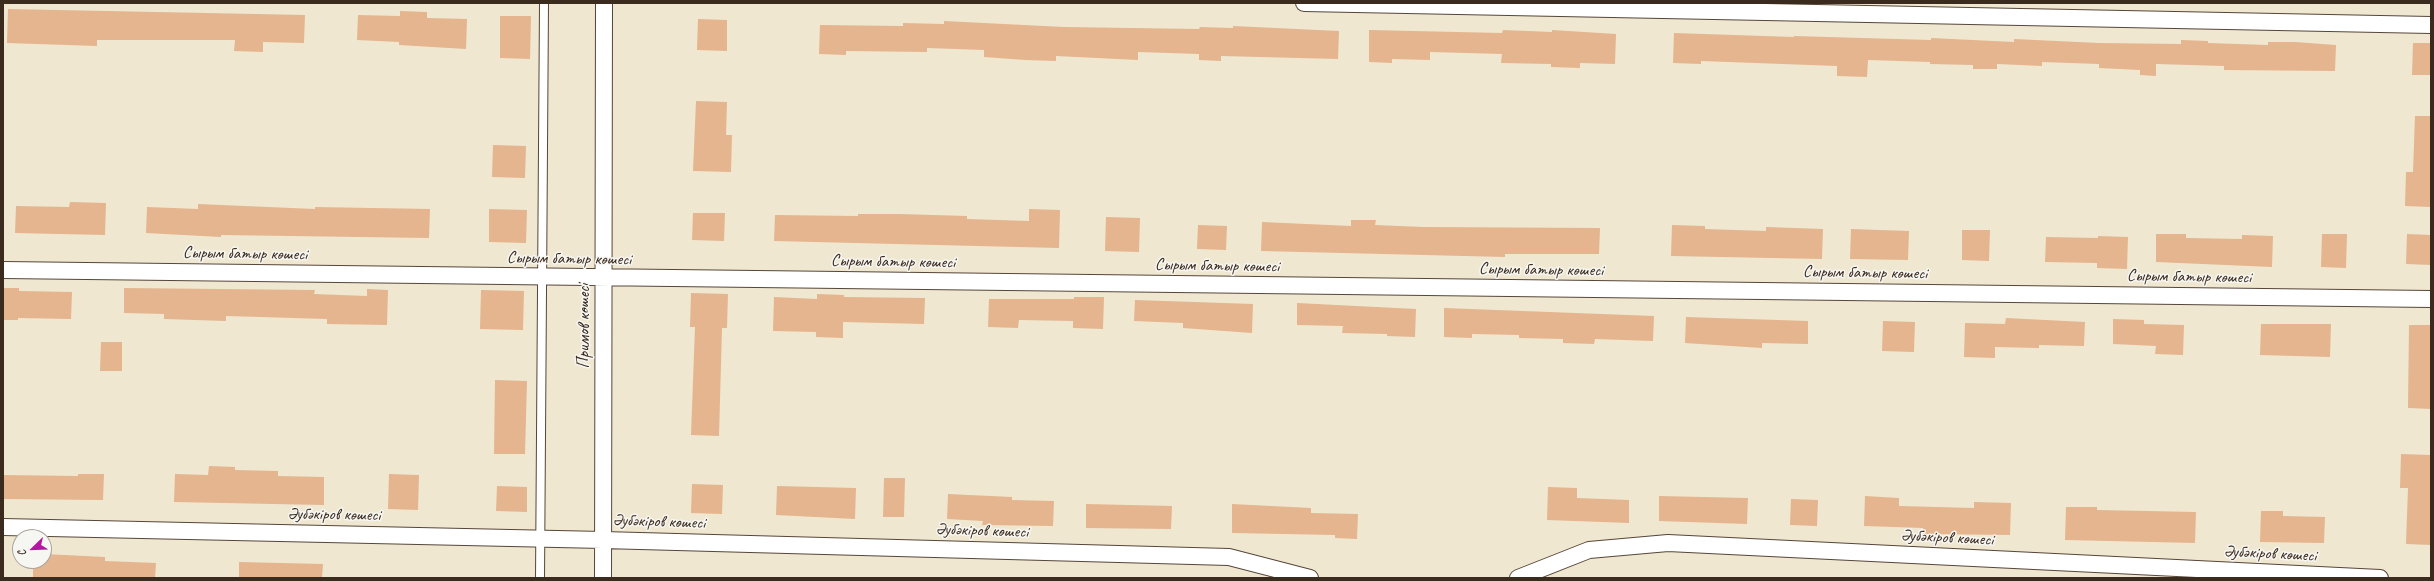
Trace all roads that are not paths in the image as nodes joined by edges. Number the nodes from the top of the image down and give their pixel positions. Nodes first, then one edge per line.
1 (544, 3) edge
2 (604, 3) edge
3 (1304, 3) edge
4 (2431, 25) edge
5 (3, 270) edge
6 (541, 278) junction
7 (604, 278) junction
8 (2431, 299) edge
9 (3, 527) edge
10 (540, 538) junction
11 (603, 540) junction
12 (540, 578) edge
13 (603, 578) edge
14 (1310, 578) edge
15 (1518, 578) edge
16 (2380, 578) edge

1 - 6 lane
2 - 7 street, Примов көшесі
3 - 4 street
5 - 6 street, Сырым батыр көшесі
6 - 7 street, Сырым батыр көшесі
6 - 10 lane
7 - 8 street, Сырым батыр көшесі
7 - 11 street, Примов көшесі
9 - 10 street, Әубәкіров көшесі
10 - 11 street, Әубәкіров көшесі
10 - 12 lane
11 - 13 street, Примов көшесі
11 - 14 street, Әубәкіров көшесі
15 - 16 street, Әубәкіров көшесі

